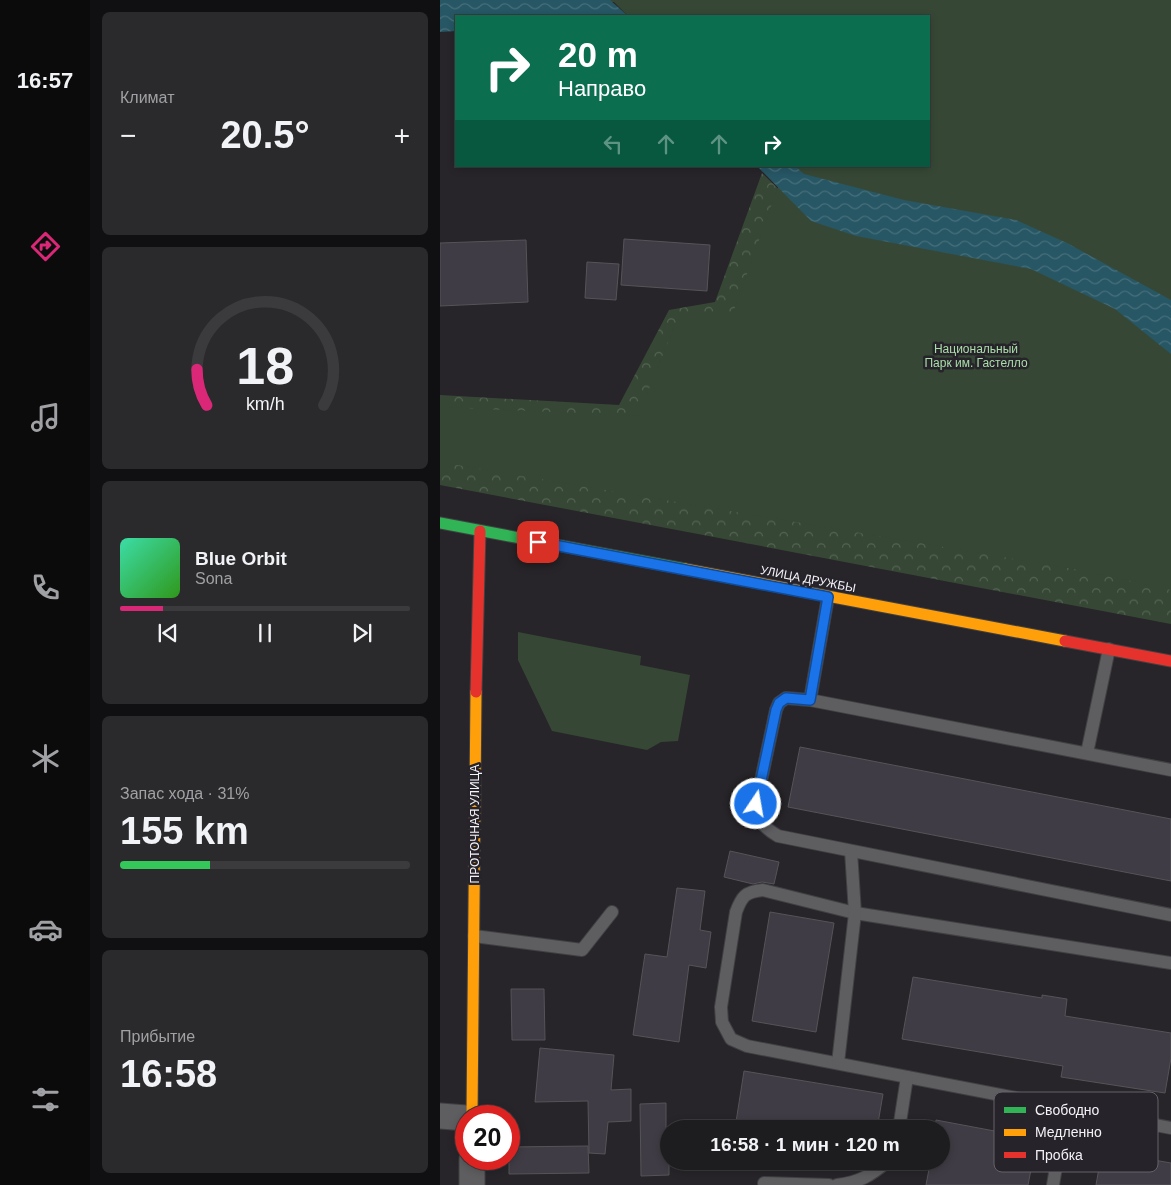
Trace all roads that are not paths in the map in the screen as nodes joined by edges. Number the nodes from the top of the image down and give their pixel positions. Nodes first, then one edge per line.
1 (440, 523) edge
2 (480, 531) junction
3 (828, 597) junction
4 (1109, 649) junction
5 (1171, 661) edge
6 (810, 700) junction
7 (1087, 754) junction
8 (1171, 770) edge
9 (851, 851) junction
10 (612, 912) dead end
11 (854, 913) junction
12 (1171, 915) edge
13 (474, 936) junction
14 (1171, 963) edge
15 (838, 1063) junction
16 (907, 1077) junction
17 (994, 1094) edge
18 (472, 1105) edge
19 (440, 1116) edge
20 (455, 1117) edge
21 (900, 1120) edge
22 (1158, 1126) edge
23 (1171, 1128) edge
24 (472, 1170) edge
25 (877, 1170) edge
26 (1055, 1172) edge
27 (764, 1183) dead end
28 (472, 1185) edge
29 (829, 1185) edge
30 (837, 1185) edge
31 (1053, 1185) edge

1 - 2 main road, УЛИЦА ДРУЖБЫ
2 - 3 main road, УЛИЦА ДРУЖБЫ
2 - 13 main road, ПРОТОЧНАЯ УЛИЦА
3 - 4 main road, УЛИЦА ДРУЖБЫ
3 - 6 lane
4 - 5 main road, УЛИЦА ДРУЖБЫ
4 - 7 lane
6 - 7 lane
6 - 9 lane
7 - 8 lane
9 - 11 lane
9 - 12 lane
10 - 13 lane
11 - 14 lane
11 - 15 lane
11 - 15 lane
13 - 18 main road, ПРОТОЧНАЯ УЛИЦА
15 - 16 lane
16 - 17 lane
16 - 21 lane
19 - 20 street
22 - 23 lane
24 - 28 street
25 - 30 lane
26 - 31 lane
27 - 29 lane

